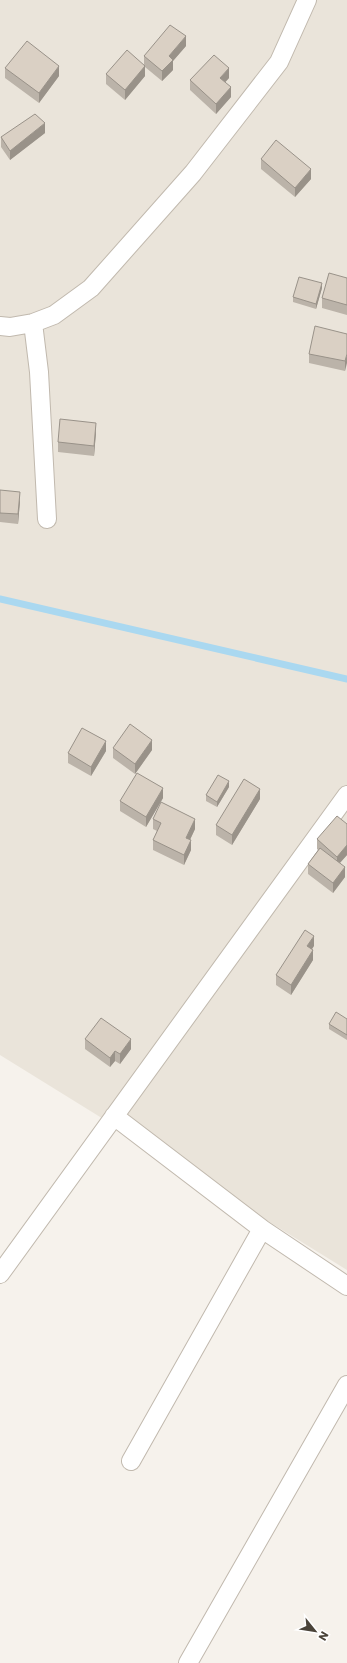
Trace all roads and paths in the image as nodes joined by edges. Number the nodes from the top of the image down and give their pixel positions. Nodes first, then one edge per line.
1 (308, 0) edge
2 (33, 323) junction
3 (0, 326) edge
4 (46, 519) dead end
5 (347, 795) edge
6 (114, 1116) junction
7 (262, 1229) junction
8 (0, 1274) edge
9 (347, 1286) edge
10 (347, 1385) edge
11 (131, 1461) dead end
12 (188, 1663) edge

1 - 2 street
2 - 3 street
2 - 4 street
5 - 6 street
6 - 7 street
6 - 8 street
7 - 9 street
7 - 11 street
10 - 12 street

